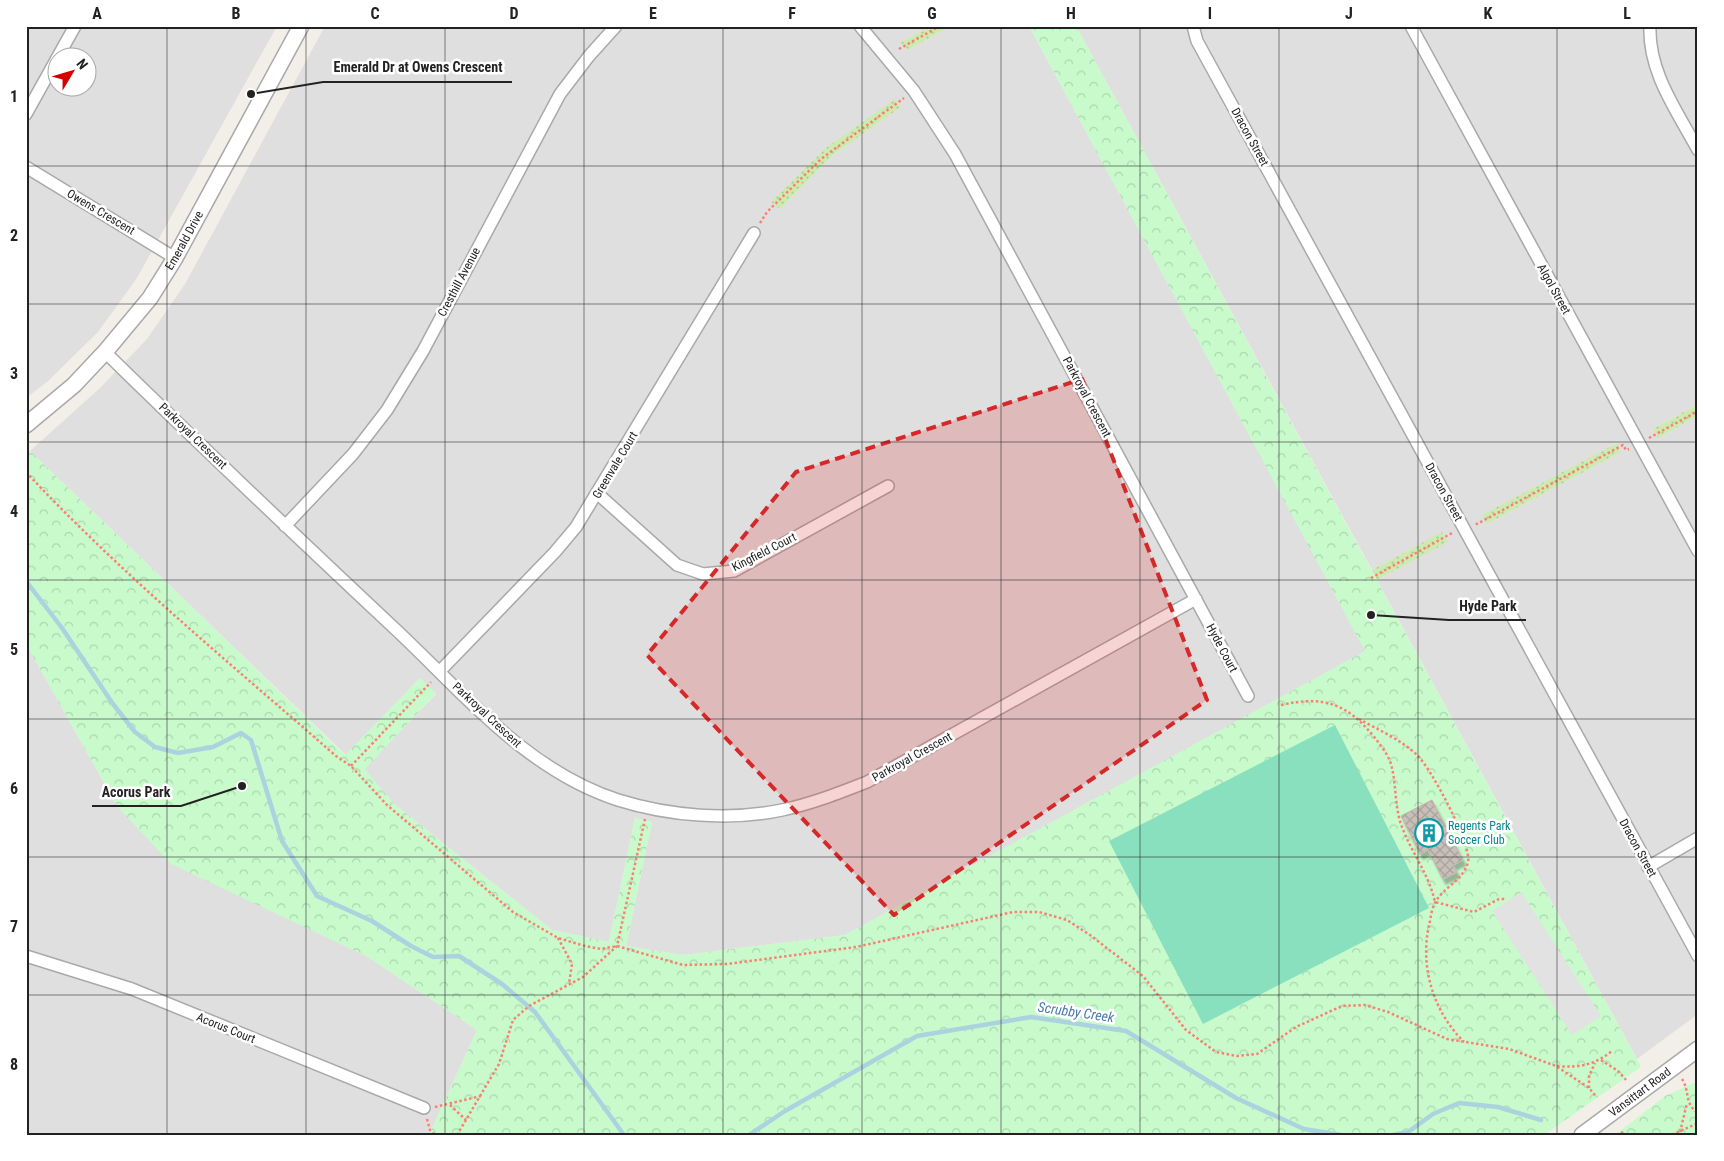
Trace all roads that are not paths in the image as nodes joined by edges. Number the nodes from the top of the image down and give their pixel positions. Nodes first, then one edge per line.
1 (74, 26) edge
2 (301, 26) edge
3 (616, 26) edge
4 (860, 26) edge
5 (1193, 26) edge
6 (1411, 26) edge
7 (1650, 26) edge
8 (26, 114) edge
9 (1698, 150) edge
10 (26, 167) edge
11 (754, 233) road end
12 (175, 258) junction
13 (105, 352) junction
14 (26, 425) edge
15 (888, 486) dead end
16 (598, 494) junction
17 (285, 526) junction
18 (1698, 551) edge
19 (1196, 599) junction
20 (440, 671) junction
21 (1248, 696) dead end
22 (1698, 838) edge
23 (1648, 867) junction
24 (26, 956) edge
25 (1698, 956) edge
26 (1698, 1049) edge
27 (424, 1108) road end
28 (1582, 1135) edge

1 - 8 street
2 - 12 street, Emerald Drive
3 - 17 street, Cresthill Avenue
4 - 19 street, Parkroyal Crescent
5 - 23 street, Dracon Street
6 - 18 street, Algol Street
7 - 9 street
10 - 12 street, Owens Crescent
11 - 16 street, Greenvale Court
12 - 13 street, Emerald Drive
13 - 14 street, Emerald Drive
13 - 17 street, Parkroyal Crescent
15 - 16 street, Kingfield Court
16 - 20 street, Greenvale Court
17 - 20 street, Parkroyal Crescent
19 - 20 street, Parkroyal Crescent
19 - 21 street, Hyde Court
22 - 23 street
23 - 25 street, Dracon Street
24 - 27 street, Acorus Court
26 - 28 street, Vansittart Road

